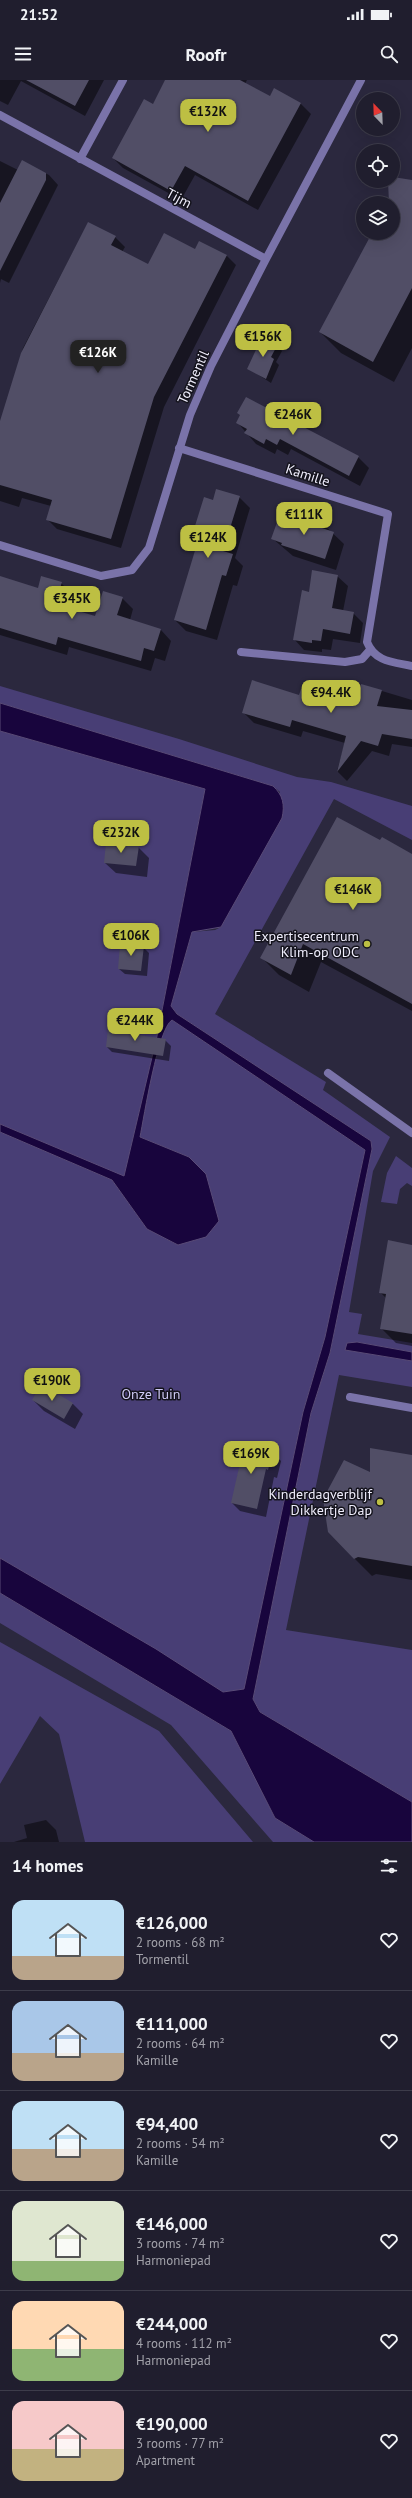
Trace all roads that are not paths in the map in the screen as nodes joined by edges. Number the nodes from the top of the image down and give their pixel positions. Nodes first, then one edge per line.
1 (123, 80) edge
2 (362, 80) edge
3 (0, 115) edge
4 (80, 159) junction
5 (266, 259) junction
6 (179, 448) junction
7 (0, 545) edge
8 (370, 650) junction
9 (241, 652) dead end
10 (412, 666) edge
11 (328, 1073) dead end
12 (412, 1132) edge
13 (350, 1396) dead end
14 (412, 1408) edge

1 - 4 street
2 - 5 street, Tormentil
3 - 4 street, Tijm
4 - 5 street, Tijm
5 - 6 street, Tormentil
6 - 7 street, Tormentil
6 - 8 street, Kamille
8 - 9 street
8 - 10 street
11 - 12 street
13 - 14 street

